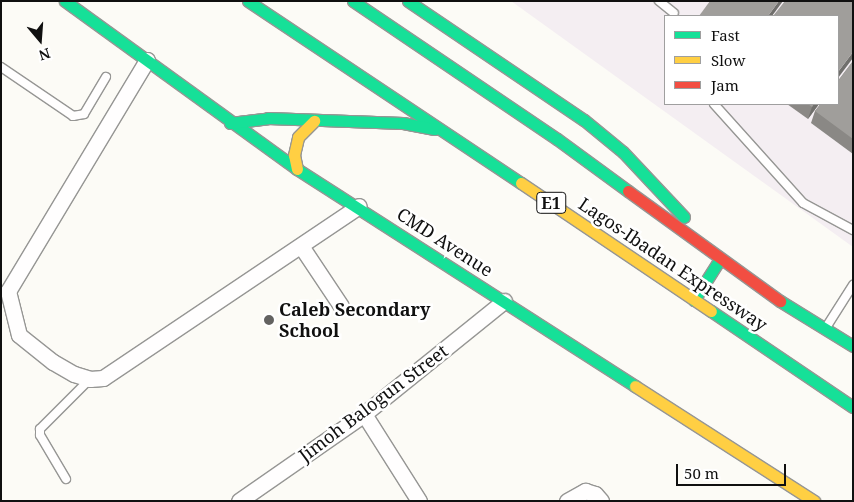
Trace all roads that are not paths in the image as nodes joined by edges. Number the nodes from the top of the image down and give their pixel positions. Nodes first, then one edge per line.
1 (65, 1) edge
2 (248, 1) edge
3 (353, 1) edge
4 (408, 1) edge
5 (659, 1) edge
6 (674, 13) dead end
7 (147, 60) junction
8 (1, 67) edge
9 (106, 78) dead end
10 (715, 105) edge
11 (314, 121) junction
12 (230, 123) junction
13 (454, 136) junction
14 (297, 169) junction
15 (359, 206) junction
16 (853, 230) edge
17 (700, 244) junction
18 (301, 246) junction
19 (720, 259) junction
20 (853, 285) edge
21 (694, 300) junction
22 (504, 301) junction
23 (341, 306) dead end
24 (826, 327) junction
25 (853, 346) edge
26 (90, 379) junction
27 (853, 408) edge
28 (364, 414) junction
29 (66, 479) dead end
30 (240, 501) edge
31 (419, 501) edge
32 (567, 501) edge
33 (601, 501) edge
34 (814, 501) edge

1 - 7 main road, CMD Avenue
2 - 13 main road, Lagos-Ibadan Expressway / E1
3 - 17 main road, Lagos-Ibadan Expressway
4 - 17 main road
5 - 6 lane
7 - 12 main road, CMD Avenue
7 - 26 street
8 - 9 lane
10 - 16 lane
11 - 12 main road
11 - 13 main road
11 - 14 main road
12 - 14 main road, CMD Avenue
13 - 21 main road, Lagos-Ibadan Expressway / E1
14 - 15 main road, CMD Avenue
15 - 18 street
15 - 22 main road, CMD Avenue
17 - 19 main road, Lagos-Ibadan Expressway
18 - 23 street
18 - 26 street
19 - 21 main road
19 - 24 main road, Lagos-Ibadan Expressway
20 - 24 lane
21 - 27 main road, Lagos-Ibadan Expressway / E1
22 - 28 street, Jimoh Balogun Street
22 - 34 main road, CMD Avenue
24 - 25 main road, Lagos-Ibadan Expressway
26 - 29 lane
28 - 30 street, Jimoh Balogun Street
28 - 31 street
32 - 33 street

